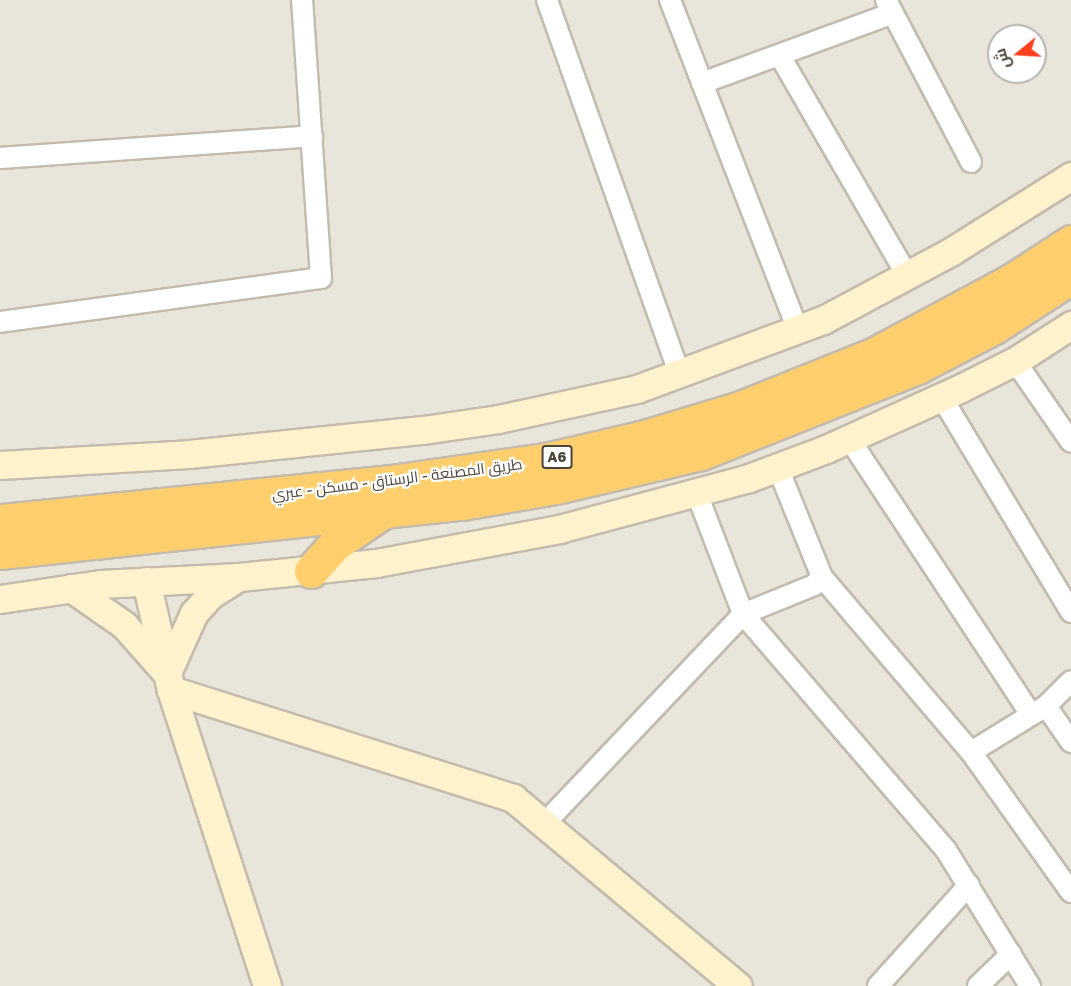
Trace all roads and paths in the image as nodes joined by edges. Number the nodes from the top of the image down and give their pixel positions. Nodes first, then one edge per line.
1 (302, 0) edge
2 (547, 0) edge
3 (670, 0) edge
4 (889, 6) edge
5 (780, 56) junction
6 (702, 83) junction
7 (312, 136) junction
8 (0, 158) edge
9 (972, 162) dead end
10 (1071, 176) edge
11 (1071, 242) edge
12 (907, 275) junction
13 (1071, 277) edge
14 (0, 322) edge
15 (1071, 325) edge
16 (798, 330) junction
17 (1016, 361) junction
18 (680, 376) junction
19 (942, 398) junction
20 (850, 440) junction
21 (1071, 442) edge
22 (0, 465) edge
23 (778, 468) junction
24 (697, 494) junction
25 (383, 512) junction
26 (0, 521) edge
27 (0, 552) edge
28 (311, 571) junction
29 (239, 577) junction
30 (822, 577) junction
31 (146, 581) junction
32 (71, 588) junction
33 (0, 599) edge
34 (1069, 600) edge
35 (743, 614) junction
36 (169, 681) junction
37 (1071, 681) edge
38 (1039, 711) junction
39 (1071, 742) edge
40 (971, 752) junction
41 (544, 824) junction
42 (969, 885) junction
43 (1071, 892) edge
44 (1011, 954) junction
45 (882, 985) edge
46 (267, 986) edge
47 (738, 986) edge
48 (978, 986) edge
49 (1030, 986) edge

1 - 7 street
2 - 18 street
3 - 6 street
4 - 5 street
4 - 9 street
5 - 6 street
5 - 12 street
6 - 16 street
7 - 8 street
7 - 14 street
10 - 12 street
11 - 26 highway, طريق المصنعة - الرستاق - مسكن - عبري / A6
12 - 16 street
13 - 25 highway, طريق المصنعة - الرستاق - مسكن - عبري / A6
15 - 17 street
16 - 18 street
17 - 19 street
17 - 21 street
18 - 22 street
19 - 20 street
19 - 34 street
20 - 23 street
20 - 38 street
23 - 24 street
23 - 30 street
24 - 28 street
24 - 35 street
25 - 27 highway, طريق المصنعة - الرستاق - مسكن - عبري / A6
25 - 28 highway
28 - 29 street
29 - 31 street
29 - 36 street
30 - 35 street
30 - 40 street
31 - 32 street
31 - 36 street
32 - 33 street
32 - 36 street
35 - 41 street
35 - 42 street
36 - 41 street
36 - 46 street
37 - 38 street
38 - 39 street
38 - 40 street
40 - 43 street
41 - 47 street
42 - 44 street
42 - 45 street
44 - 48 street
44 - 49 street

